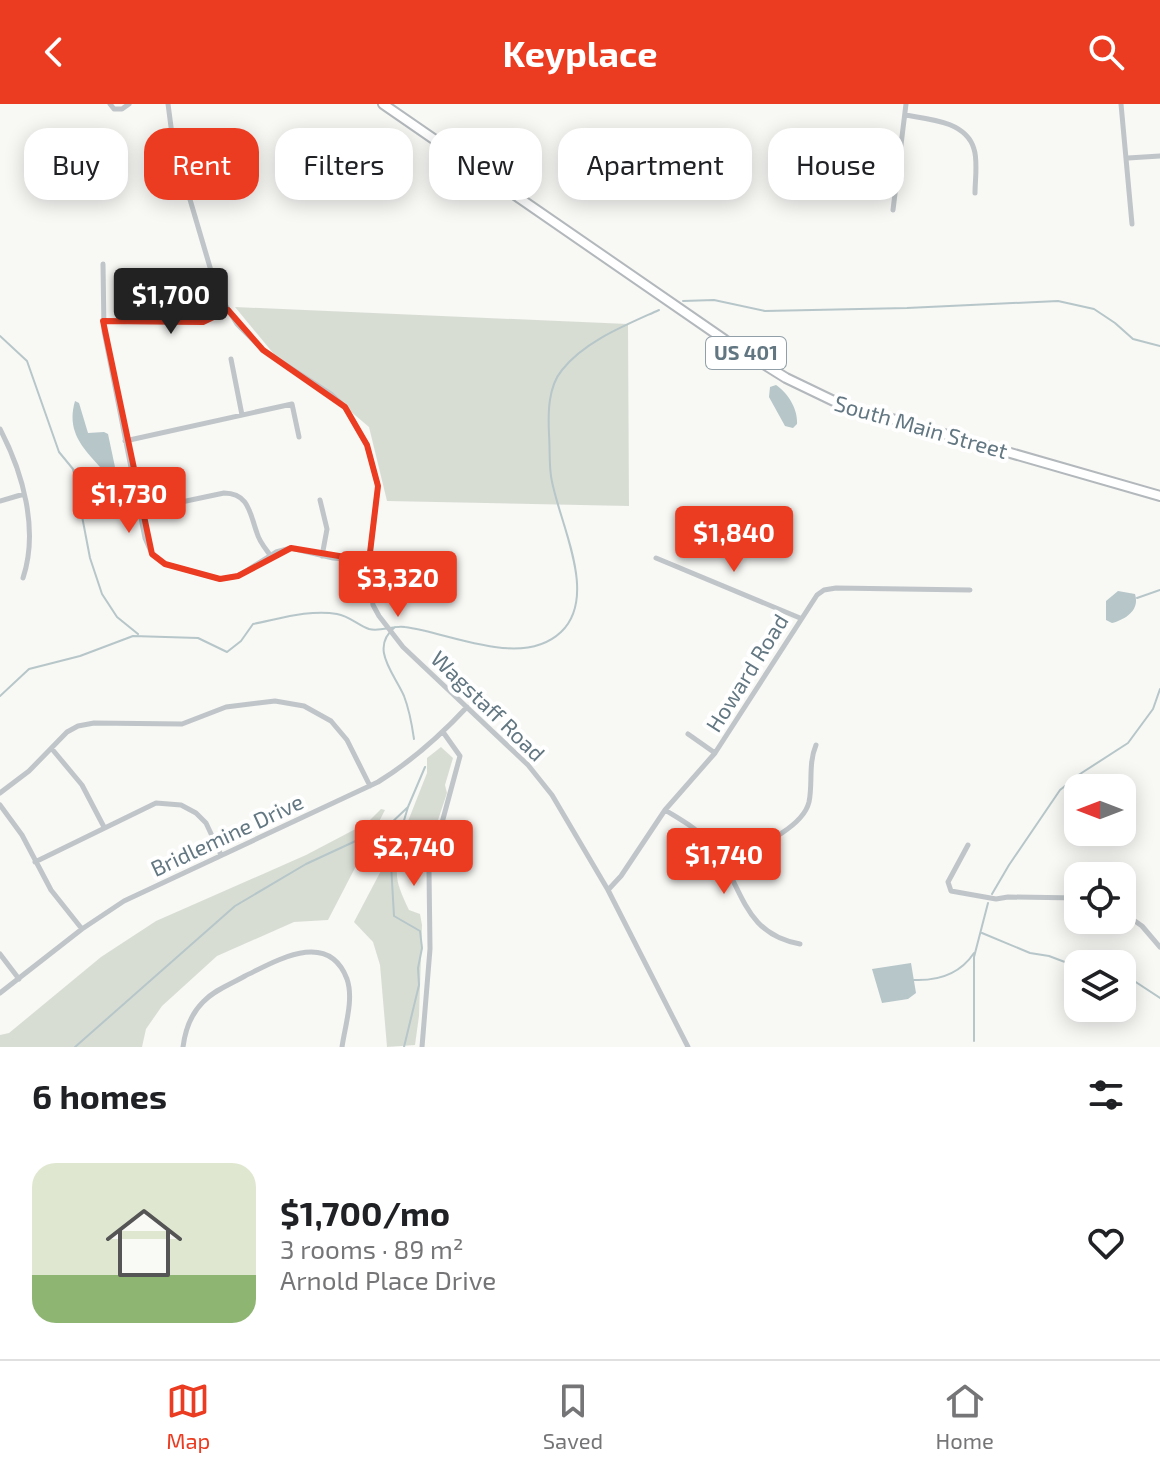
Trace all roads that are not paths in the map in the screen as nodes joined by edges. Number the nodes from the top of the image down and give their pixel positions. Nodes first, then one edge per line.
1 (110, 104) edge
2 (129, 104) edge
3 (168, 104) edge
4 (383, 104) edge
5 (906, 104) edge
6 (1121, 104) edge
7 (905, 115) junction
8 (1160, 156) edge
9 (1128, 158) junction
10 (975, 193) dead end
11 (893, 210) dead end
12 (1132, 224) dead end
13 (103, 264) dead end
14 (228, 310) junction
15 (103, 321) junction
16 (231, 359) dead end
17 (242, 415) junction
18 (0, 429) edge
19 (299, 437) dead end
20 (125, 441) junction
21 (24, 494) junction
22 (1160, 496) edge
23 (320, 500) dead end
24 (0, 501) edge
25 (139, 511) junction
26 (270, 555) junction
27 (322, 556) junction
28 (656, 558) dead end
29 (369, 561) junction
30 (23, 578) dead end
31 (970, 590) dead end
32 (800, 618) junction
33 (467, 707) junction
34 (443, 732) junction
35 (688, 734) dead end
36 (816, 745) dead end
37 (52, 749) junction
38 (715, 753) junction
39 (370, 786) junction
40 (0, 793) edge
41 (0, 805) edge
42 (665, 810) junction
43 (104, 828) junction
44 (968, 845) dead end
45 (221, 855) junction
46 (35, 862) junction
47 (723, 863) junction
48 (608, 890) junction
49 (1064, 898) edge
50 (1136, 922) edge
51 (82, 929) junction
52 (800, 944) dead end
53 (1160, 947) edge
54 (0, 954) edge
55 (19, 979) junction
56 (0, 993) edge
57 (183, 1047) edge
58 (342, 1047) edge
59 (422, 1047) edge
60 (688, 1047) edge

1 - 2 street
3 - 14 street, Wagstaff Road
4 - 22 highway, South Main Street / US 401
5 - 7 street
6 - 9 street
7 - 10 street
7 - 11 street
8 - 9 street
9 - 12 street
13 - 15 street
14 - 15 street
14 - 29 street, Wagstaff Road
15 - 20 street
16 - 17 street
17 - 19 street
17 - 20 street
18 - 21 street
20 - 25 street
21 - 24 street
21 - 30 street
23 - 27 street
25 - 26 street
25 - 26 street
26 - 27 street
27 - 29 street
28 - 32 street
29 - 33 street, Wagstaff Road
31 - 32 street, Howard Road
32 - 38 street, Howard Road
33 - 34 street, Bridlemine Drive
33 - 48 street, Wagstaff Road
34 - 39 street, Bridlemine Drive
34 - 59 street
35 - 38 street
36 - 47 street
37 - 39 street
37 - 40 street
37 - 43 street
38 - 42 street, Howard Road
39 - 45 street, Bridlemine Drive
41 - 46 street
42 - 47 street
42 - 48 street, Howard Road
43 - 45 street
43 - 46 street
44 - 49 street
45 - 51 street, Bridlemine Drive
46 - 51 street
47 - 52 street
48 - 60 street, Wagstaff Road
50 - 53 street
51 - 55 street, Bridlemine Drive
54 - 55 street
55 - 56 street, Bridlemine Drive
57 - 58 street

